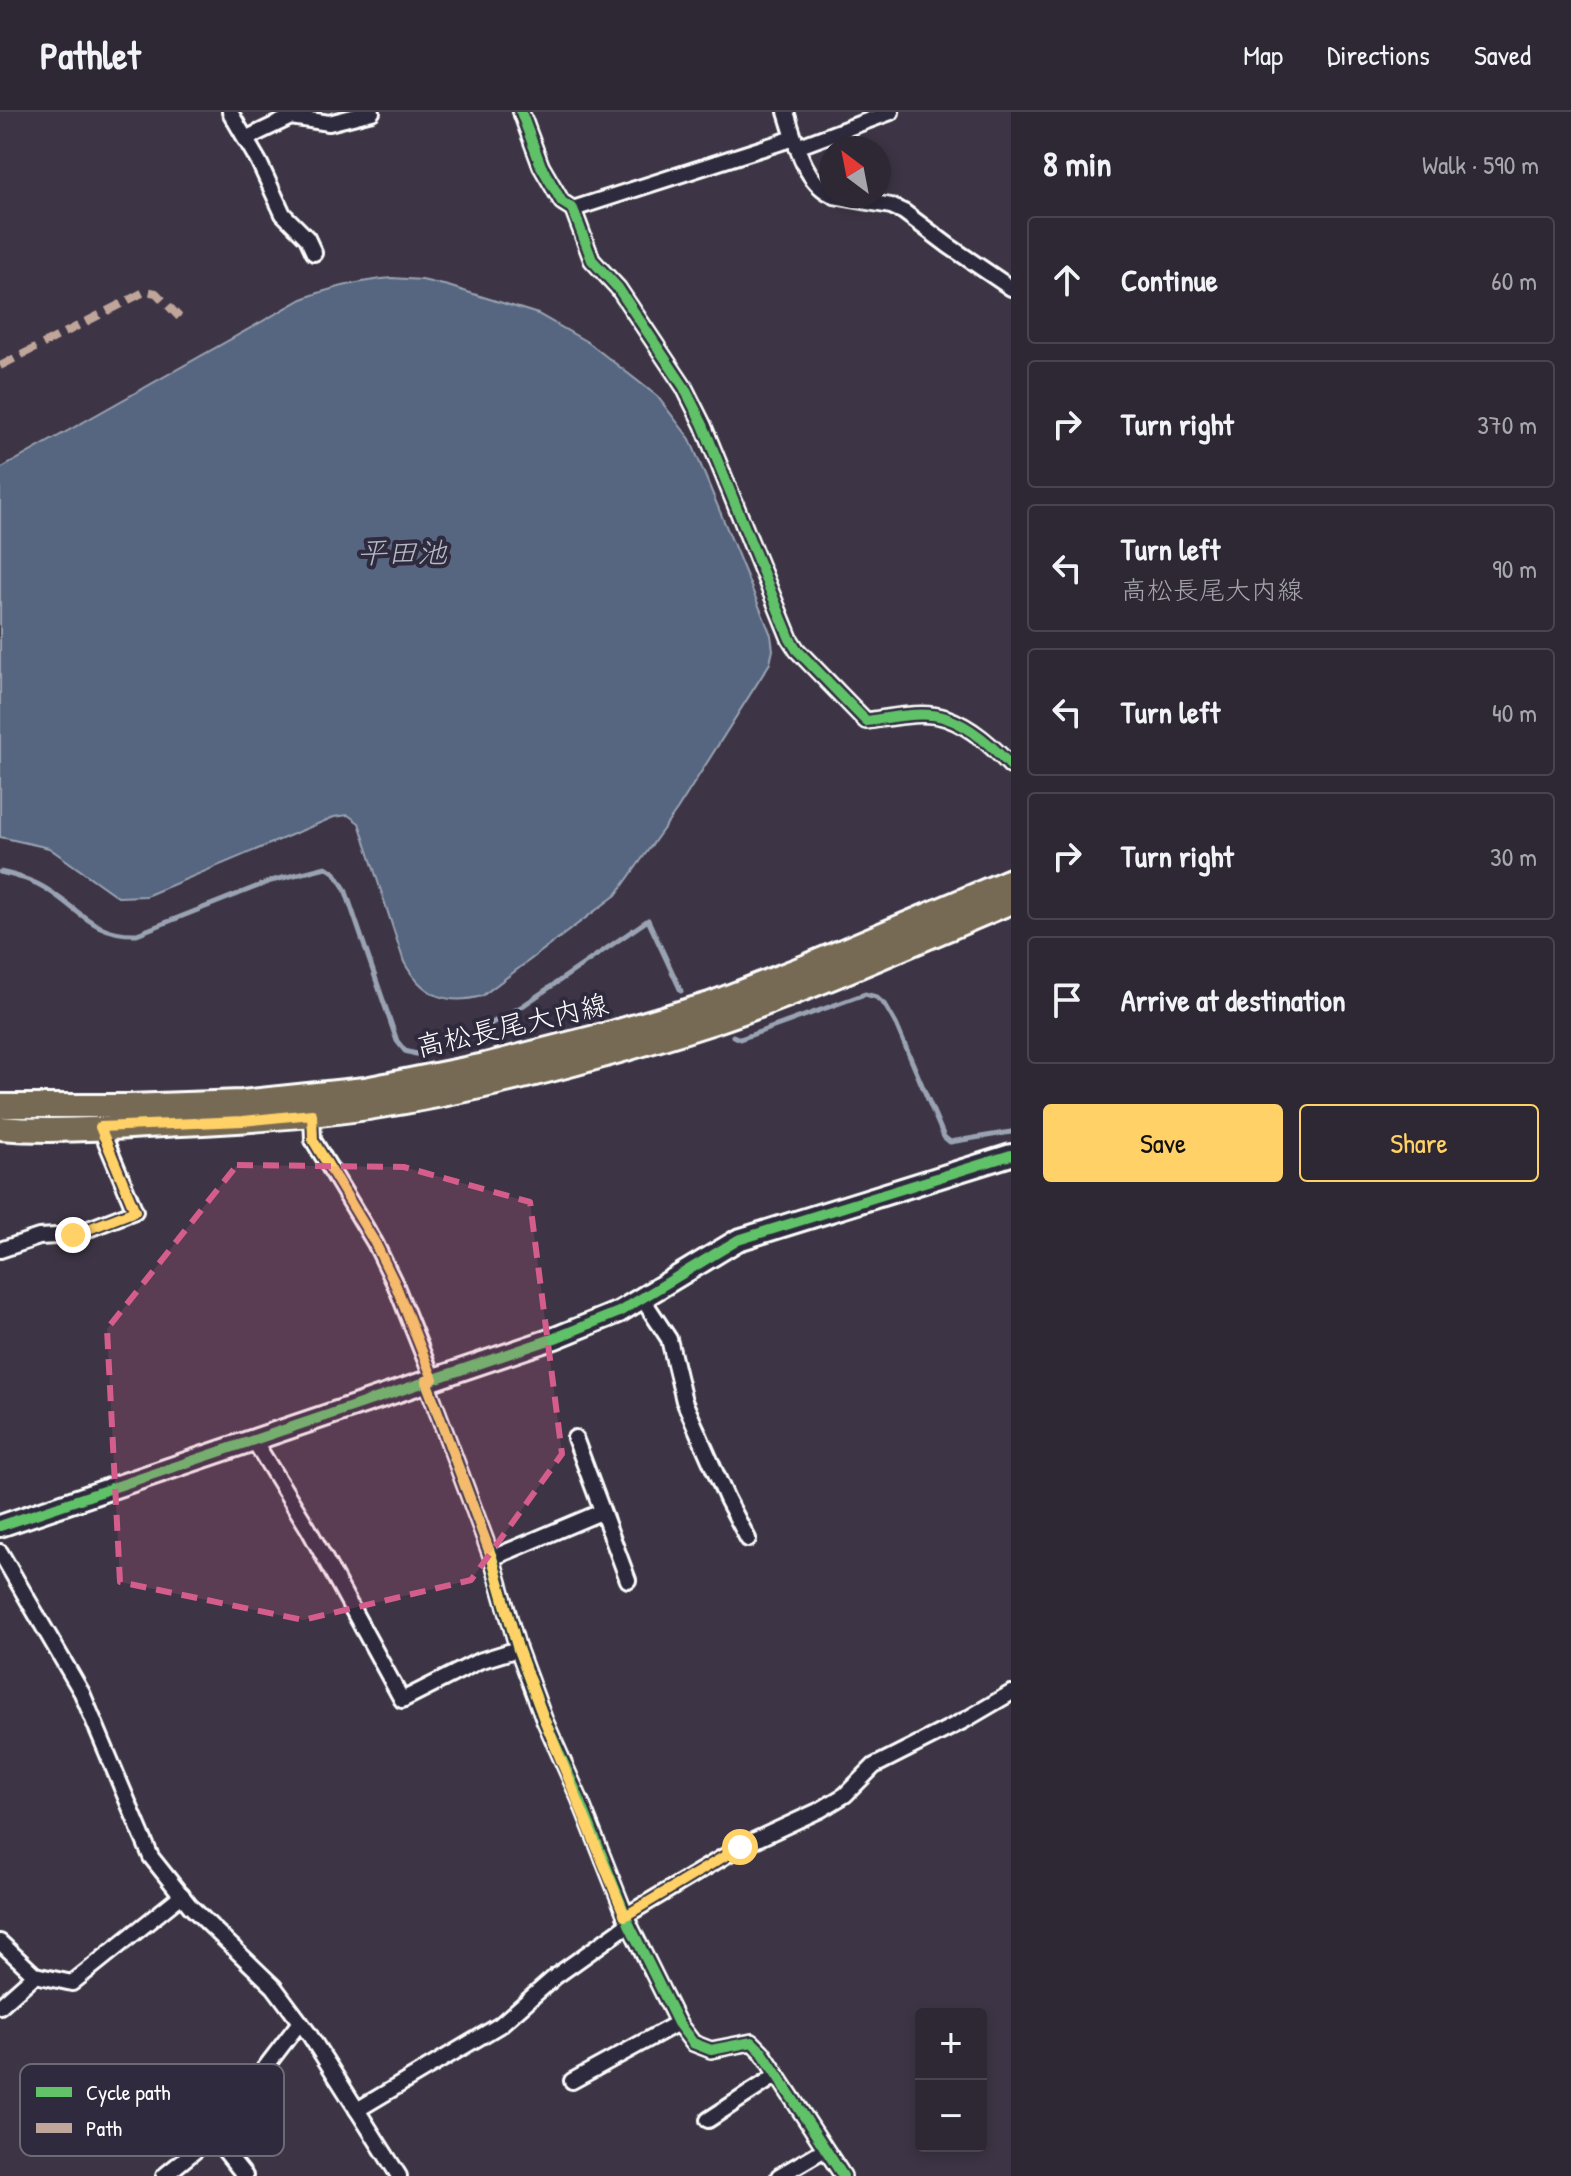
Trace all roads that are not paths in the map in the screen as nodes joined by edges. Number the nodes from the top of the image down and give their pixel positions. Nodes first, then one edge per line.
1 (230, 112) edge
2 (372, 112) edge
3 (521, 112) edge
4 (786, 112) edge
5 (891, 112) edge
6 (245, 139) junction
7 (796, 142) junction
8 (819, 185) edge
9 (891, 206) edge
10 (573, 209) junction
11 (314, 253) dead end
12 (1011, 288) edge
13 (1011, 766) edge
14 (1011, 880) edge
15 (1011, 902) edge
16 (0, 1106) edge
17 (312, 1114) junction
18 (100, 1127) junction
19 (0, 1128) edge
20 (1011, 1155) edge
21 (0, 1250) edge
22 (642, 1298) junction
23 (430, 1380) junction
24 (575, 1438) dead end
25 (253, 1439) junction
26 (601, 1512) junction
27 (0, 1526) edge
28 (748, 1539) dead end
29 (0, 1552) edge
30 (492, 1558) junction
31 (628, 1580) dead end
32 (518, 1649) junction
33 (1011, 1693) edge
34 (182, 1895) junction
35 (627, 1920) junction
36 (0, 1942) edge
37 (35, 1975) junction
38 (0, 2006) edge
39 (300, 2022) junction
40 (678, 2023) junction
41 (268, 2064) edge
42 (777, 2075) junction
43 (572, 2081) dead end
44 (357, 2110) junction
45 (708, 2120) dead end
46 (825, 2149) junction
47 (188, 2156) edge
48 (229, 2156) edge
49 (164, 2176) edge
50 (245, 2176) edge
51 (399, 2176) edge
52 (779, 2176) edge
53 (843, 2176) edge

1 - 6 street
2 - 6 street
3 - 10 street
4 - 7 street
5 - 7 street
6 - 11 street
7 - 8 street
7 - 10 street
9 - 12 street
10 - 13 street
14 - 16 main road, 高松長尾大内線
15 - 17 main road, 高松長尾大内線
17 - 18 main road, 高松長尾大内線
17 - 23 street
18 - 19 main road, 高松長尾大内線
18 - 21 street
20 - 22 street
22 - 23 street
22 - 28 street
23 - 25 street
23 - 30 street
24 - 26 street
25 - 27 street
25 - 32 street
26 - 30 street
26 - 31 street
29 - 34 street
30 - 32 street
32 - 35 street
33 - 35 street
34 - 37 street
34 - 39 street
35 - 40 street
35 - 44 street
36 - 37 street
37 - 38 street
39 - 41 street
39 - 44 street
40 - 42 street
40 - 43 street
42 - 45 street
42 - 46 street
44 - 51 street
46 - 52 street
46 - 53 street
47 - 49 street
48 - 50 street

